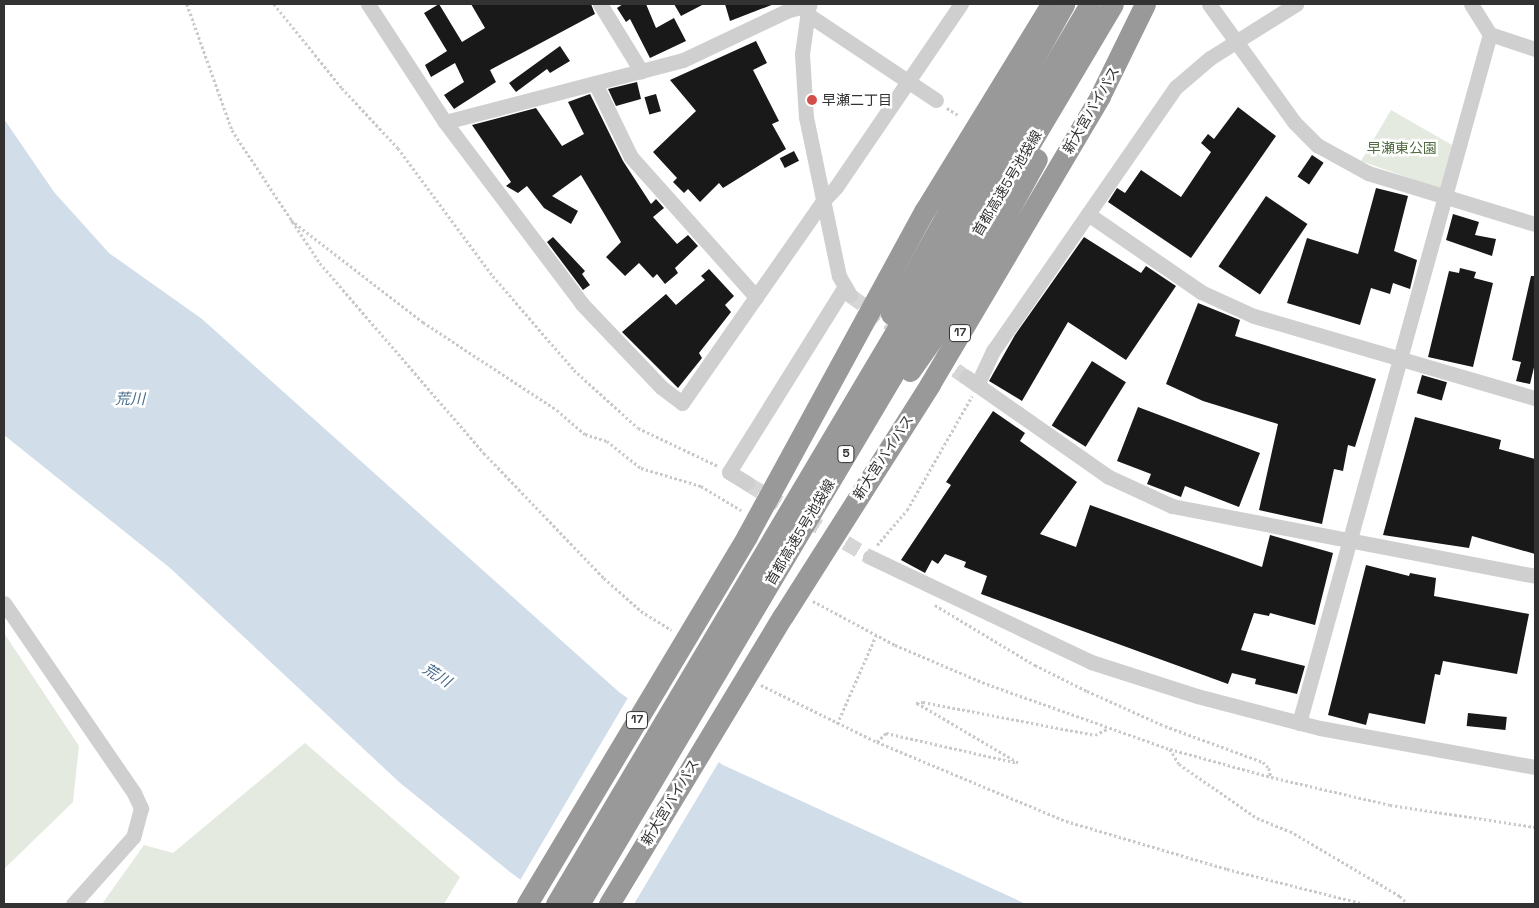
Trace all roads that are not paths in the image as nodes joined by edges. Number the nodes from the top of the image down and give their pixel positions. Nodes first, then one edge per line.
1 (368, 4) edge
2 (600, 4) edge
3 (960, 4) edge
4 (1051, 4) edge
5 (1064, 4) edge
6 (1090, 4) edge
7 (1113, 4) edge
8 (1123, 4) edge
9 (1145, 4) edge
10 (1209, 4) edge
11 (1296, 4) edge
12 (1471, 4) edge
13 (808, 7) edge
14 (1490, 34) junction
15 (1236, 42) junction
16 (1535, 49) edge
17 (641, 71) junction
18 (907, 81) junction
19 (595, 83) junction
20 (936, 100) dead end
21 (445, 122) junction
22 (1445, 196) junction
23 (823, 201) junction
24 (1088, 214) junction
25 (1535, 224) edge
26 (756, 297) junction
27 (1400, 359) junction
28 (1535, 398) edge
29 (747, 483) tunnel mouth
30 (806, 503) junction
31 (1350, 542) junction
32 (870, 557) tunnel mouth
33 (1535, 576) edge
34 (4, 603) edge
35 (1299, 722) junction
36 (1535, 767) edge
37 (73, 904) edge
38 (528, 904) edge
39 (556, 904) edge
40 (579, 904) edge
41 (608, 904) edge

1 - 21 street
2 - 17 street
3 - 18 street
4 - 38 highway, 17, bridge
5 - 30 highway, bridge
6 - 30 highway, 首都高速5号池袋線 / 5, bridge
7 - 30 highway, 首都高速5号池袋線 / 5, bridge
8 - 30 highway, bridge
9 - 41 highway, 新大宮バイパス / 17, bridge
10 - 15 street
11 - 15 street
12 - 14 street
13 - 17 street
13 - 18 street
13 - 23 street
14 - 16 street
14 - 22 street
15 - 22 street
15 - 24 street
17 - 19 street
18 - 20 street
18 - 23 street
19 - 21 street
19 - 26 street
21 - 26 street
22 - 25 street
22 - 27 street
23 - 26 street
23 - 29 street
24 - 27 street
24 - 31 street
27 - 28 street
27 - 31 street
30 - 39 highway, 首都高速5号池袋線 / 5, bridge
30 - 40 highway, 首都高速5号池袋線 / 5, bridge
31 - 33 street
31 - 35 street
32 - 35 street
34 - 37 street
35 - 36 street

